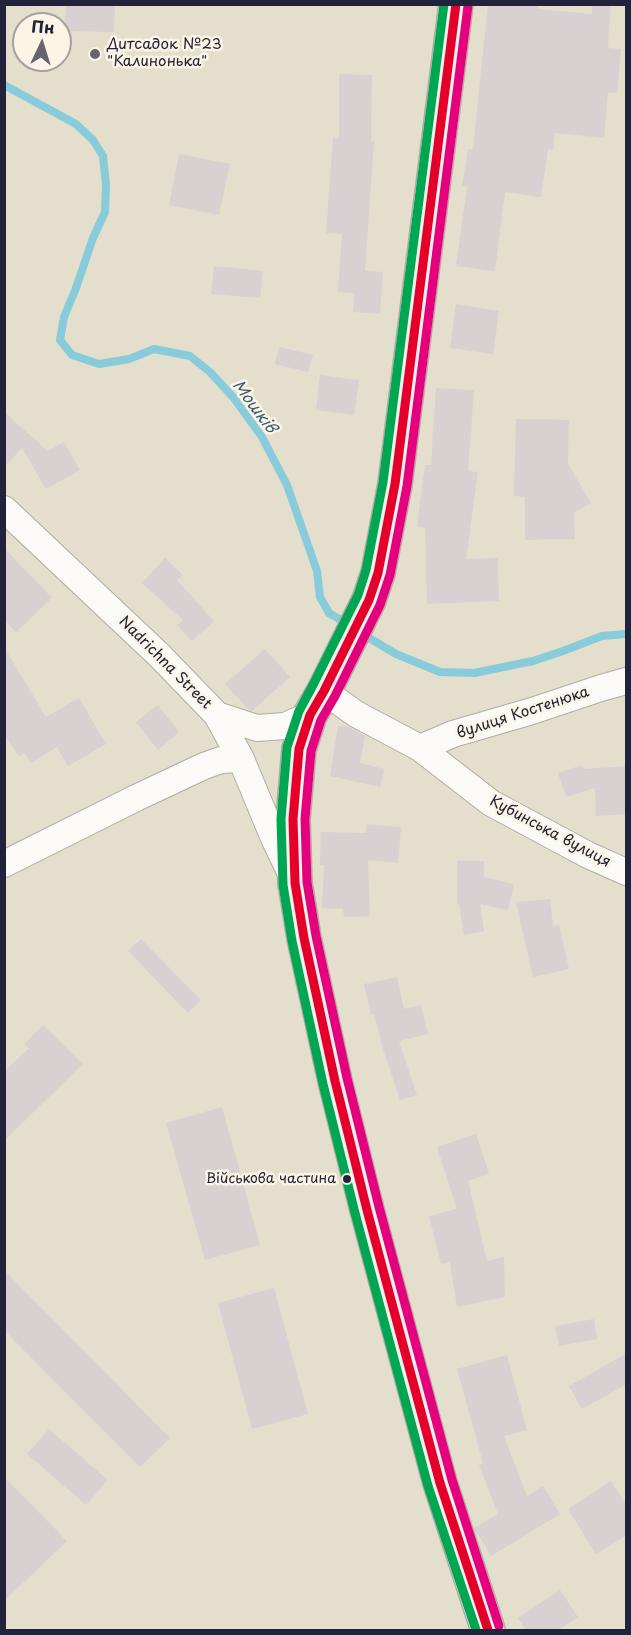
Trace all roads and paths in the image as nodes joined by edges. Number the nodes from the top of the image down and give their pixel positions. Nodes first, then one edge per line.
1 (456, 4) edge
2 (4, 509) edge
3 (627, 681) edge
4 (317, 703) junction
5 (217, 715) junction
6 (420, 748) junction
7 (241, 759) junction
8 (4, 864) edge
9 (627, 872) edge
10 (295, 883) junction
11 (488, 1630) edge

1 - 4 main road
2 - 5 street, Nadrichna Street
3 - 6 street, вулиця Костенюка
4 - 5 street
4 - 6 street, Кубинська вулиця
4 - 10 main road
5 - 7 street, Nadrichna Street
6 - 9 street, Кубинська вулиця
7 - 8 street
7 - 10 street, Nadrichna Street
10 - 11 main road

